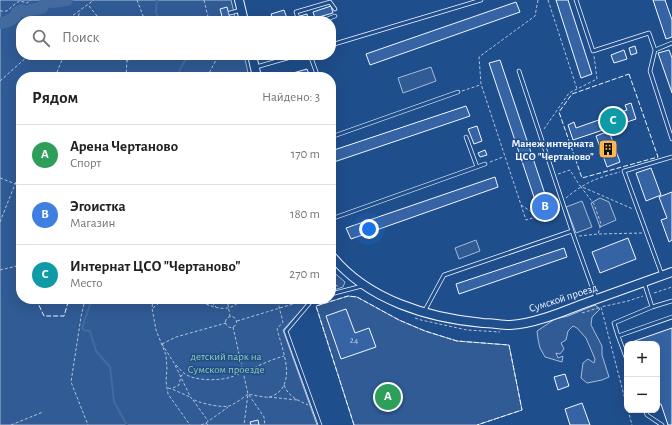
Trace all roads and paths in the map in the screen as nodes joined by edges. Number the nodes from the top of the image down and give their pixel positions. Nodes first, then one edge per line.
1 (31, 0) edge
2 (94, 0) edge
3 (137, 0) edge
4 (204, 0) edge
5 (239, 0) edge
6 (481, 0) edge
7 (538, 0) edge
8 (548, 0) edge
9 (576, 0) edge
10 (88, 5) junction
11 (335, 9) dead end
12 (80, 10) junction
13 (241, 10) junction
14 (0, 11) edge
15 (230, 13) dead end
16 (72, 16) edge
17 (78, 16) edge
18 (97, 16) edge
19 (143, 16) edge
20 (209, 16) edge
21 (243, 16) edge
22 (297, 16) edge
23 (672, 43) edge
24 (336, 44) edge
25 (655, 50) junction
26 (593, 51) junction
27 (24, 60) edge
28 (62, 60) edge
29 (216, 60) edge
30 (253, 60) edge
31 (280, 60) edge
32 (312, 60) edge
33 (126, 61) edge
34 (255, 67) junction
35 (519, 71) dead end
36 (58, 72) edge
37 (126, 72) edge
38 (209, 72) edge
39 (256, 72) edge
40 (316, 72) edge
41 (0, 81) edge
42 (480, 84) junction
43 (577, 89) junction
44 (458, 92) joint
45 (541, 134) junction
46 (336, 135) edge
47 (466, 137) dead end
48 (672, 139) edge
49 (504, 157) junction
50 (672, 157) edge
51 (485, 164) joint
52 (477, 167) junction
53 (624, 171) junction
54 (554, 175) junction
55 (0, 178) edge
56 (16, 183) joint
57 (580, 186) junction
58 (562, 201) junction
59 (520, 205) junction
60 (564, 209) junction
61 (638, 211) junction
62 (538, 216) junction
63 (336, 217) edge
64 (0, 222) edge
65 (572, 231) junction
66 (647, 233) junction
67 (598, 234) junction
68 (574, 236) junction
69 (336, 261) edge
70 (16, 266) edge
71 (0, 270) edge
72 (672, 272) edge
73 (662, 275) junction
74 (644, 282) junction
75 (336, 285) edge
76 (363, 285) junction
77 (672, 287) edge
78 (346, 290) junction
79 (336, 293) edge
80 (648, 294) junction
81 (596, 299) junction
82 (672, 301) edge
83 (84, 304) edge
84 (152, 304) edge
85 (158, 304) edge
86 (206, 304) edge
87 (214, 304) edge
88 (229, 304) edge
89 (237, 304) edge
90 (279, 304) edge
91 (293, 304) edge
92 (309, 304) edge
93 (229, 307) junction
94 (652, 307) junction
95 (152, 308) junction
96 (218, 308) junction
97 (280, 308) junction
98 (424, 312) junction
99 (230, 317) junction
100 (672, 317) edge
101 (237, 321) junction
102 (226, 323) junction
103 (233, 327) junction
104 (618, 336) junction
105 (162, 344) junction
106 (624, 352) edge
107 (284, 356) junction
108 (174, 363) junction
109 (243, 371) junction
110 (186, 375) junction
111 (181, 376) junction
112 (284, 385) junction
113 (167, 388) junction
114 (172, 389) junction
115 (248, 394) junction
116 (624, 395) edge
117 (269, 397) junction
118 (192, 398) junction
119 (298, 400) junction
120 (313, 405) junction
121 (228, 406) junction
122 (42, 412) dead end
123 (629, 413) edge
124 (646, 413) edge
125 (208, 421) junction
126 (206, 423) junction
127 (11, 425) edge
128 (88, 425) edge
129 (190, 425) edge
130 (201, 425) edge
131 (208, 425) edge
132 (244, 425) edge
133 (265, 425) edge
134 (320, 425) edge
135 (632, 425) edge
136 (662, 425) edge

1 - 14 path
2 - 10 path
3 - 19 path
4 - 20 path
5 - 13 street
6 - 24 lane
7 - 42 path
8 - 43 path
9 - 26 lane
10 - 12 path
10 - 18 path
11 - 22 lane
12 - 16 path
12 - 17 path
13 - 15 lane
13 - 21 street
23 - 25 lane
25 - 26 lane
25 - 48 lane
26 - 43 path
27 - 41 path
28 - 36 path
29 - 38 path
30 - 34 street
31 - 34 lane
32 - 40 lane
33 - 37 path
34 - 39 street
35 - 45 lane
42 - 44 path
42 - 49 path
43 - 45 path
44 - 46 lane
45 - 54 lane
47 - 52 lane
49 - 51 path
49 - 59 path
50 - 53 lane
51 - 52 lane
52 - 63 lane
53 - 57 path
53 - 61 lane
54 - 57 path
54 - 58 lane
55 - 56 path
56 - 64 path
57 - 58 path
57 - 61 path
57 - 67 path
58 - 60 lane
59 - 62 path
59 - 62 path
60 - 62 path
60 - 65 lane
61 - 66 lane
65 - 68 lane
65 - 98 lane
66 - 67 path
66 - 73 lane
67 - 68 path
68 - 81 lane
69 - 76 street, Сумской проезд
70 - 71 path
72 - 73 street, Сумской проезд
73 - 74 street, Сумской проезд
74 - 80 lane
74 - 81 street, Сумской проезд
75 - 78 path
76 - 78 lane
76 - 98 street, Сумской проезд
77 - 80 path
78 - 79 lane
80 - 94 lane
80 - 116 path
81 - 98 street, Сумской проезд
82 - 94 lane
83 - 128 path
84 - 95 path
85 - 95 path
86 - 96 path
87 - 96 path
88 - 93 path
89 - 93 path
90 - 97 path
91 - 97 path
92 - 120 lane
93 - 96 path
93 - 99 path
94 - 104 lane
95 - 105 path
97 - 101 path
97 - 107 path
99 - 101 path
99 - 102 path
100 - 104 lane
101 - 103 path
102 - 103 path
102 - 105 path
103 - 109 path
104 - 106 lane
105 - 108 path
105 - 113 path
107 - 109 path
107 - 112 path
108 - 110 path
108 - 111 path
109 - 110 path
109 - 115 path
110 - 111 path
111 - 114 path
111 - 118 path
112 - 117 path
112 - 119 path
113 - 114 path
113 - 129 path
114 - 118 path
115 - 117 path
115 - 121 path
115 - 132 path
115 - 133 path
117 - 119 path
118 - 121 path
118 - 125 path
119 - 120 path
120 - 134 lane
121 - 125 path
122 - 127 path
123 - 135 path
124 - 136 lane
125 - 126 path
126 - 130 path
126 - 131 path

